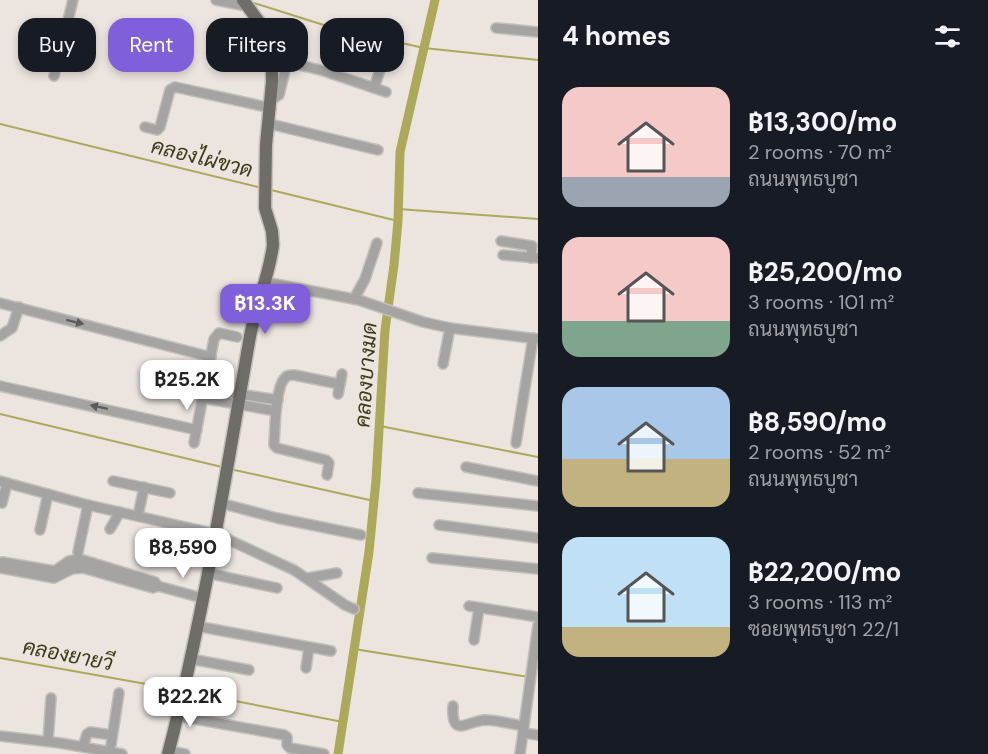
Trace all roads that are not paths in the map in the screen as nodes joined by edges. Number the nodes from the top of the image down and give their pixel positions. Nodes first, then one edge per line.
1 (73, 0) edge
2 (216, 0) edge
3 (244, 3) edge
4 (496, 28) dead end
5 (538, 32) edge
6 (379, 72) edge
7 (54, 76) dead end
8 (374, 88) junction
9 (386, 92) dead end
10 (271, 104) junction
11 (270, 124) junction
12 (145, 127) dead end
13 (378, 150) dead end
14 (501, 241) dead end
15 (377, 243) dead end
16 (503, 255) dead end
17 (535, 258) edge
18 (265, 282) junction
19 (356, 300) junction
20 (0, 303) edge
21 (19, 307) junction
22 (450, 328) junction
23 (0, 336) edge
24 (237, 337) dead end
25 (535, 339) edge
26 (211, 357) junction
27 (443, 364) dead end
28 (342, 374) dead end
29 (0, 386) edge
30 (204, 393) junction
31 (239, 399) junction
32 (278, 400) junction
33 (276, 411) junction
34 (197, 430) junction
35 (194, 443) dead end
36 (516, 443) dead end
37 (466, 468) dead end
38 (327, 475) dead end
39 (113, 481) dead end
40 (538, 481) edge
41 (3, 482) edge
42 (144, 488) junction
43 (170, 493) dead end
44 (418, 493) dead end
45 (48, 494) junction
46 (2, 503) dead end
47 (220, 503) junction
48 (88, 505) junction
49 (538, 506) edge
50 (120, 512) junction
51 (138, 516) junction
52 (439, 525) dead end
53 (185, 527) junction
54 (110, 529) dead end
55 (40, 530) dead end
56 (198, 530) junction
57 (216, 534) junction
58 (361, 535) dead end
59 (162, 537) dead end
60 (538, 538) edge
61 (78, 552) dead end
62 (195, 555) dead end
63 (432, 558) dead end
64 (0, 561) edge
65 (0, 568) edge
66 (538, 569) edge
67 (207, 573) junction
68 (337, 573) dead end
69 (308, 578) junction
70 (158, 586) junction
71 (277, 588) dead end
72 (202, 598) junction
73 (354, 609) dead end
74 (538, 617) edge
75 (538, 625) edge
76 (196, 626) junction
77 (474, 640) dead end
78 (309, 647) junction
79 (331, 651) dead end
80 (191, 660) junction
81 (306, 668) dead end
82 (249, 670) dead end
83 (119, 693) dead end
84 (51, 698) dead end
85 (453, 706) dead end
86 (178, 716) junction
87 (523, 730) junction
88 (538, 735) edge
89 (0, 736) edge
90 (48, 741) junction
91 (83, 747) junction
92 (115, 748) edge
93 (169, 752) edge
94 (185, 754) edge
95 (324, 754) edge
96 (520, 754) edge

1 - 7 street
2 - 3 street
3 - 10 main road
4 - 5 street
6 - 8 street
8 - 9 street
8 - 10 street
10 - 11 main road
10 - 12 street
11 - 13 street
11 - 18 main road
14 - 17 street
15 - 19 street
16 - 17 street
18 - 19 street
18 - 31 main road
19 - 22 street
20 - 21 street
21 - 23 street
21 -> 26 street
22 - 25 street
22 - 27 street
24 - 26 street
25 - 36 street
26 - 30 street
28 - 32 street
34 -> 29 street
30 - 31 street
30 - 34 street
31 - 32 street
31 - 33 street
31 - 47 main road
32 - 33 street
33 - 38 street
34 - 35 street
37 - 40 street
39 - 42 street
41 - 45 street
41 - 46 street
42 - 43 street
42 - 51 street
44 - 49 street
45 - 48 street
45 - 55 street
47 - 57 main road
47 - 58 street
48 - 50 street
48 - 61 street
50 - 51 street
50 - 54 street
51 - 53 street
52 - 60 street
53 - 56 street
53 - 59 street
56 - 57 street
56 - 62 street
57 - 67 main road
57 - 69 street
63 - 66 street
64 - 70 street
65 - 70 street
67 - 71 street
67 - 72 main road
68 - 69 street
69 - 73 street
70 - 72 street
72 - 76 main road
74 - 77 street
75 - 87 street
76 - 78 street
76 - 80 main road
78 - 79 street
78 - 81 street
80 - 82 street
80 - 86 main road
83 - 92 street
84 - 90 street
85 - 87 street
86 - 93 main road
86 - 95 street
87 - 88 street
87 - 96 street
89 - 90 street
90 - 91 street
91 - 92 street
91 - 92 street
93 - 94 street

